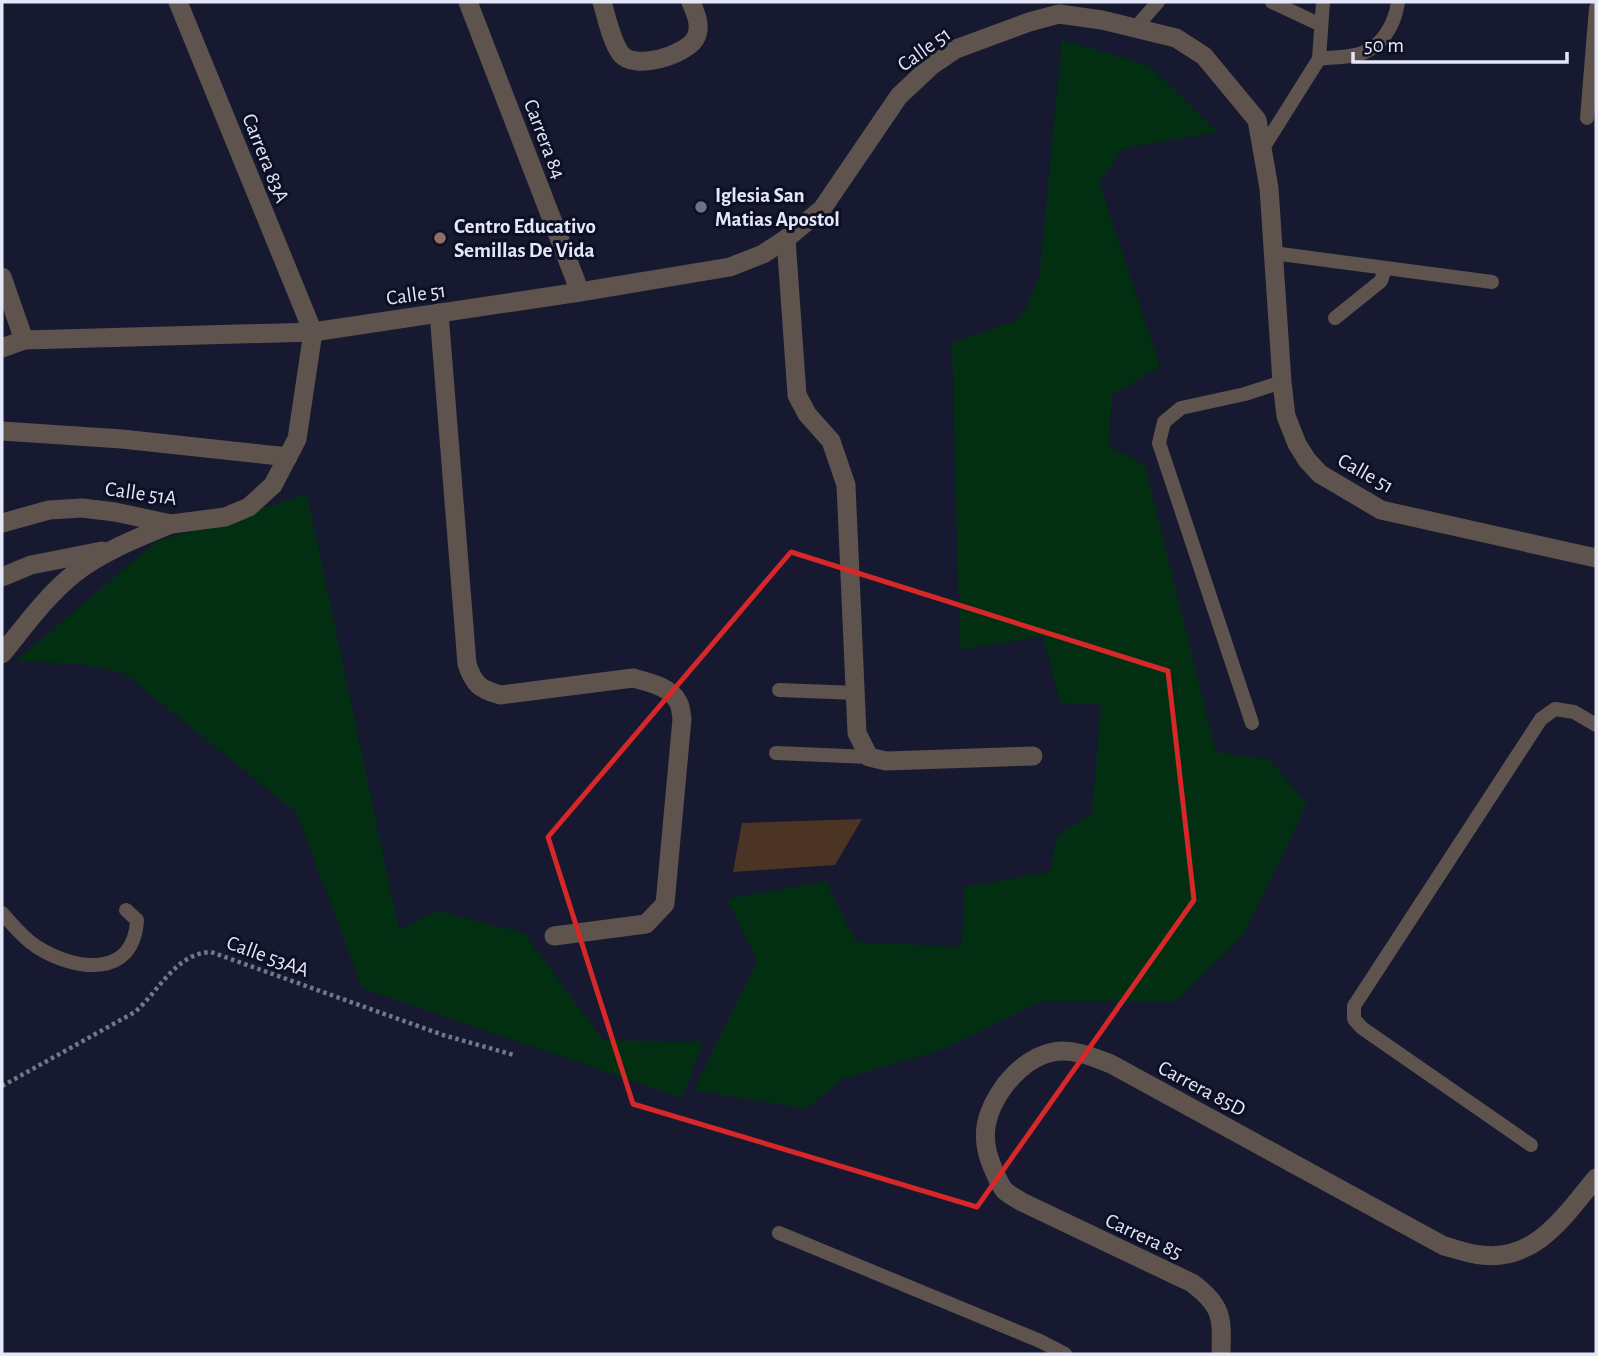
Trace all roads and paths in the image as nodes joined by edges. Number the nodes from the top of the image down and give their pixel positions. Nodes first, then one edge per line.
1 (178, 2) edge
2 (468, 2) edge
3 (601, 2) edge
4 (691, 2) edge
5 (1157, 2) edge
6 (1272, 2) edge
7 (1323, 2) edge
8 (1398, 2) edge
9 (1596, 8) edge
10 (1321, 25) junction
11 (1136, 27) junction
12 (1319, 59) junction
13 (1587, 118) dead end
14 (1263, 148) junction
15 (786, 239) junction
16 (1273, 253) junction
17 (1385, 268) junction
18 (2, 277) edge
19 (1492, 282) dead end
20 (580, 292) junction
21 (439, 313) junction
22 (1335, 318) dead end
23 (313, 332) junction
24 (24, 340) junction
25 (2, 348) edge
26 (1282, 382) junction
27 (2, 431) edge
28 (288, 457) junction
29 (2, 523) edge
30 (171, 524) junction
31 (114, 548) junction
32 (1596, 558) edge
33 (2, 577) edge
34 (2, 654) edge
35 (779, 690) dead end
36 (857, 694) junction
37 (1252, 723) dead end
38 (1596, 725) edge
39 (776, 753) dead end
40 (1033, 756) dead end
41 (869, 757) junction
42 (126, 910) dead end
43 (2, 913) edge
44 (554, 936) dead end
45 (514, 1055) dead end
46 (2, 1086) edge
47 (1531, 1145) dead end
48 (1596, 1178) edge
49 (1004, 1190) joint
50 (779, 1233) dead end
51 (1065, 1354) edge
52 (1221, 1354) edge

1 - 23 street, Carrera 83A
2 - 20 street, Carrera 84
3 - 4 street
5 - 11 lane
6 - 10 lane
7 - 10 lane
8 - 12 lane
9 - 13 lane
10 - 12 lane
11 - 14 street, Calle 51
11 - 15 street, Calle 51
12 - 14 lane
14 - 16 street, Calle 51
15 - 20 street, Calle 51
15 - 36 street
16 - 17 lane
16 - 26 street, Calle 51
17 - 19 lane
17 - 22 lane
18 - 24 street
20 - 21 street, Calle 51
21 - 23 street, Calle 51
21 - 44 street
23 - 24 street, Calle 51
23 - 28 street, Calle 51A
24 - 25 street, Calle 51
26 - 32 street, Calle 51
26 - 37 lane
27 - 28 street
28 - 30 street, Calle 51A
29 - 30 street, Calle 51A
30 - 31 street
31 - 33 street
31 - 34 street
35 - 36 lane
36 - 41 street
38 - 47 lane
39 - 41 lane
40 - 41 street
42 - 43 lane
45 - 46 path, Calle 53AA
48 - 49 street, Carrera 85D
49 - 52 street, Carrera 85
50 - 51 lane

